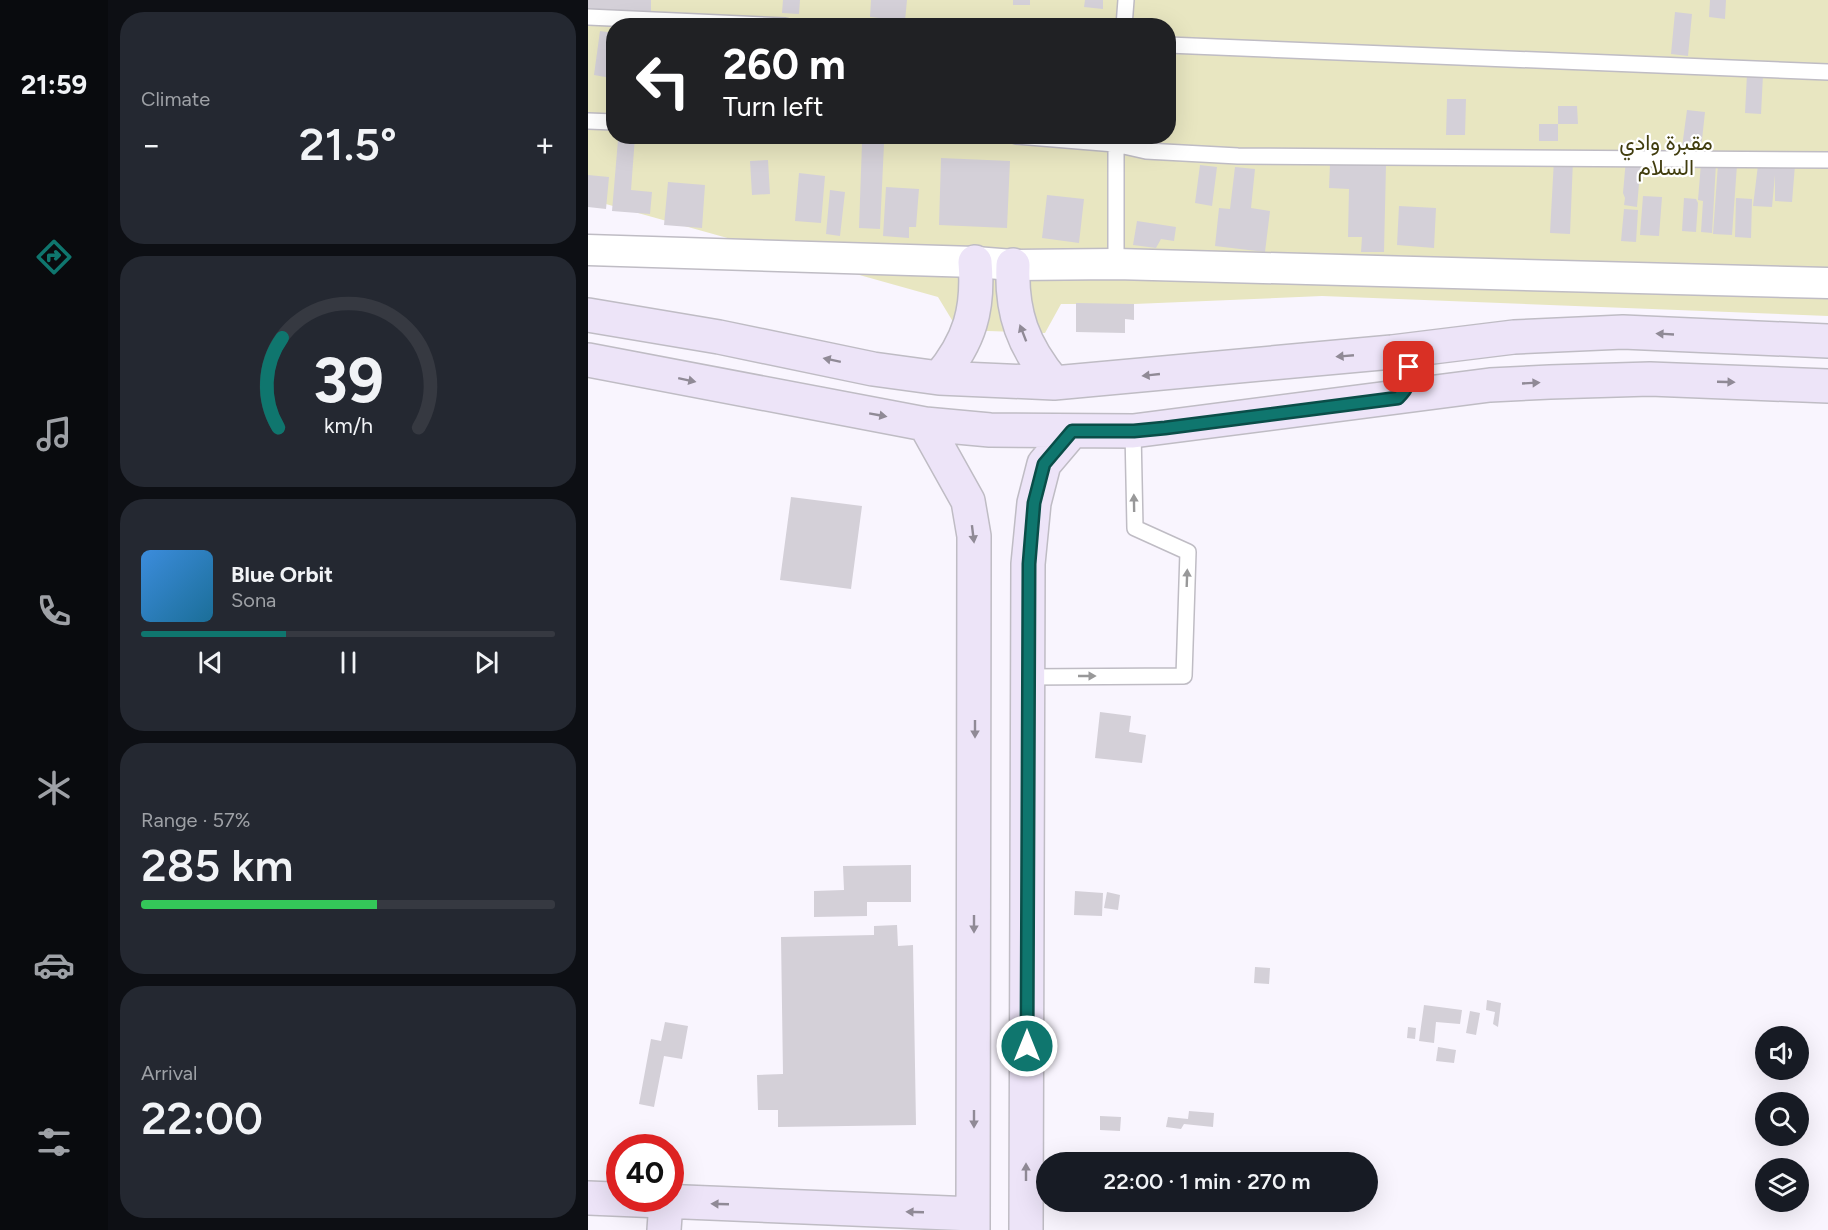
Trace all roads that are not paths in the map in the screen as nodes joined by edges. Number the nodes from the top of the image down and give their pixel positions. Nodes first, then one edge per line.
1 (1126, 0) edge
2 (588, 17) edge
3 (610, 18) edge
4 (1125, 18) edge
5 (1176, 45) edge
6 (1828, 72) edge
7 (588, 121) edge
8 (606, 122) edge
9 (1116, 144) edge
10 (1127, 144) edge
11 (1828, 160) edge
12 (588, 250) edge
13 (975, 262) junction
14 (1116, 264) junction
15 (1013, 265) junction
16 (1828, 283) edge
17 (588, 315) edge
18 (652, 325) junction
19 (1485, 340) junction
20 (1828, 341) edge
21 (1392, 352) junction
22 (588, 360) edge
23 (646, 371) junction
24 (939, 378) junction
25 (1054, 383) junction
26 (1490, 385) junction
27 (1828, 386) edge
28 (1398, 398) junction
29 (926, 424) junction
30 (1072, 431) junction
31 (1134, 431) junction
32 (1038, 487) junction
33 (961, 488) junction
34 (1028, 677) junction
35 (588, 1198) edge
36 (665, 1216) edge
37 (973, 1222) edge
38 (1026, 1230) edge

1 - 4 lane
2 - 3 lane
5 - 6 lane
7 - 8 lane
9 - 14 lane
10 - 11 lane
12 - 13 street
13 - 15 street
13 - 24 main road
14 - 15 street
14 - 16 street
25 -> 15 main road
17 - 18 main road
18 - 23 main road
24 -> 18 main road
20 -> 19 main road
19 - 21 main road
19 - 26 main road
21 -> 25 main road
21 - 28 main road
22 - 23 main road
23 -> 29 main road
24 - 25 main road
26 -> 27 main road
26 - 28 main road
28 - 31 main road
29 - 30 main road
29 - 33 main road
30 - 31 main road
30 - 32 main road
34 -> 31 lane
32 - 33 main road
32 - 34 main road
33 -> 37 main road
38 -> 34 main road
35 - 36 main road
37 -> 36 main road

